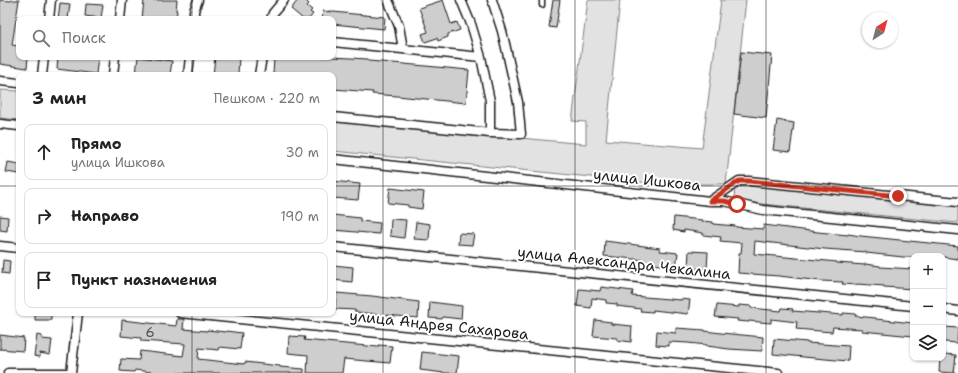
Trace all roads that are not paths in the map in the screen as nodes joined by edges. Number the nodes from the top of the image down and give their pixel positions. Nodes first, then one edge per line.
1 (51, 0) edge
2 (122, 0) edge
3 (198, 0) edge
4 (284, 0) edge
5 (388, 0) edge
6 (461, 0) edge
7 (492, 0) edge
8 (49, 16) edge
9 (120, 16) edge
10 (194, 16) edge
11 (272, 16) edge
12 (336, 42) edge
13 (403, 49) junction
14 (481, 58) junction
15 (44, 60) edge
16 (115, 60) edge
17 (190, 60) edge
18 (262, 60) edge
19 (42, 72) edge
20 (113, 72) edge
21 (188, 72) edge
22 (260, 72) edge
23 (0, 81) edge
24 (16, 83) edge
25 (336, 117) edge
26 (0, 124) edge
27 (16, 126) edge
28 (490, 133) junction
29 (336, 159) edge
30 (710, 201) junction
31 (958, 202) edge
32 (958, 230) edge
33 (0, 246) edge
34 (336, 247) edge
35 (16, 248) edge
36 (910, 306) edge
37 (946, 309) edge
38 (958, 311) edge
39 (78, 316) edge
40 (210, 316) edge
41 (8, 373) edge
42 (71, 373) edge
43 (778, 373) edge

1 - 8 street
2 - 9 street
3 - 10 street
4 - 11 street
5 - 13 street
6 - 14 street
7 - 28 street
12 - 13 street
13 - 14 street
14 - 28 street
15 - 19 street
16 - 20 street
17 - 21 street
18 - 22 street
23 - 24 street
25 - 28 street
26 - 27 street
29 - 30 street, улица Ишкова
30 - 31 street
30 - 32 street, улица Ишкова
33 - 35 street
34 - 36 street, улица Александра Чекалина
37 - 38 street
39 - 42 street
40 - 43 street, улица Андрея Сахарова
41 - 42 street

